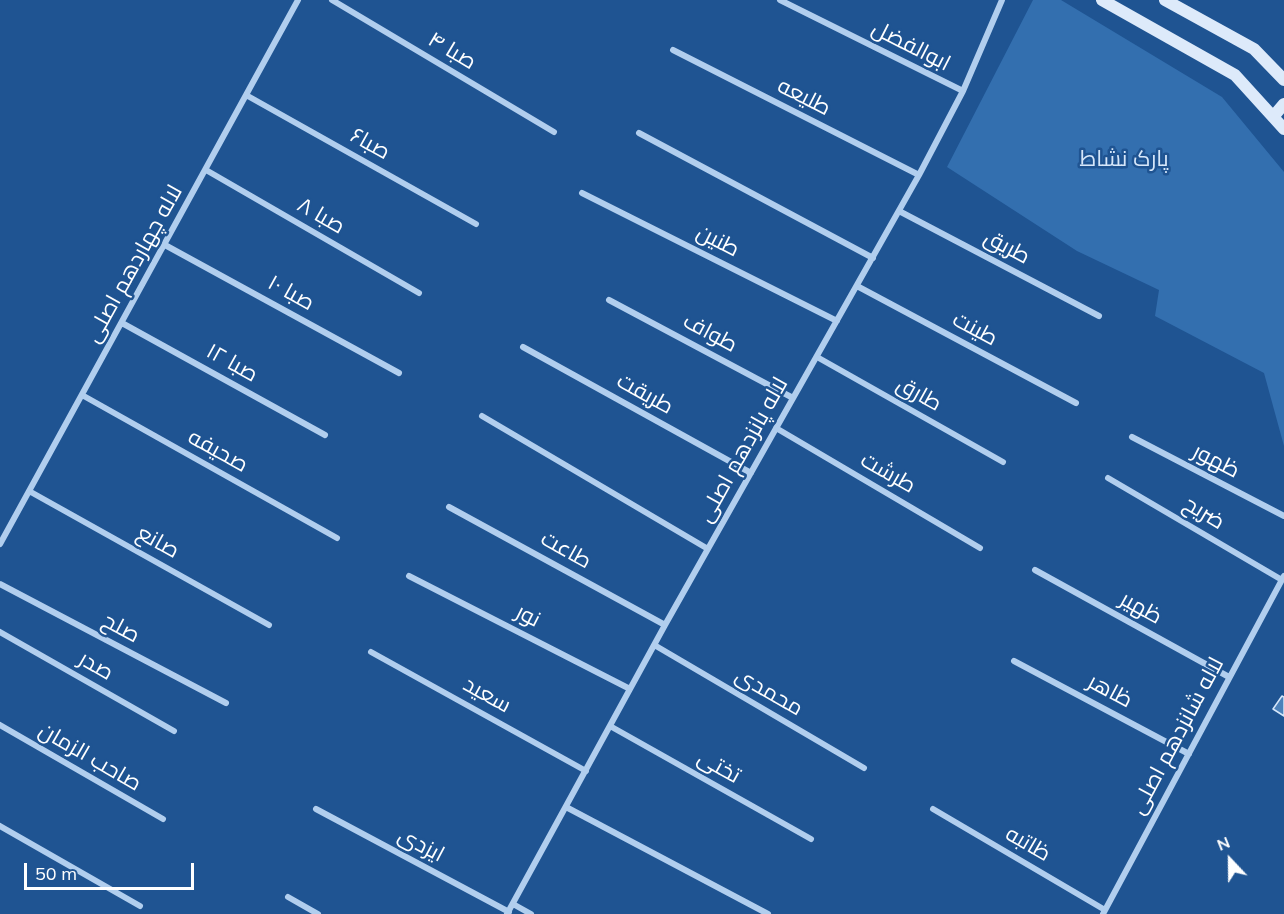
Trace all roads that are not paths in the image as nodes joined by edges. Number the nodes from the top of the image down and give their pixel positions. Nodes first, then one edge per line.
1 (332, 0) edge
2 (780, 0) edge
3 (1002, 0) edge
4 (1102, 0) edge
5 (1165, 0) edge
6 (296, 1) edge
7 (674, 50) dead end
8 (1284, 80) edge
9 (963, 91) junction
10 (246, 94) junction
11 (1284, 104) edge
12 (1273, 117) junction
13 (1284, 129) edge
14 (554, 132) dead end
15 (639, 133) dead end
16 (206, 170) junction
17 (919, 175) junction
18 (582, 193) dead end
19 (899, 211) junction
20 (476, 224) dead end
21 (165, 245) junction
22 (873, 258) junction
23 (857, 286) junction
24 (419, 293) dead end
25 (609, 300) dead end
26 (1099, 316) dead end
27 (837, 321) junction
28 (122, 323) junction
29 (523, 347) dead end
30 (816, 357) junction
31 (399, 373) dead end
32 (82, 395) junction
33 (793, 398) junction
34 (1076, 403) dead end
35 (482, 416) dead end
36 (777, 428) junction
37 (325, 435) dead end
38 (1132, 437) dead end
39 (1003, 462) dead end
40 (751, 473) junction
41 (1108, 478) dead end
42 (29, 491) junction
43 (449, 507) dead end
44 (1284, 516) edge
45 (337, 538) dead end
46 (0, 544) edge
47 (980, 548) dead end
48 (708, 549) junction
49 (1035, 570) dead end
50 (409, 576) dead end
51 (1283, 578) edge
52 (0, 584) edge
53 (269, 625) dead end
54 (665, 625) junction
55 (0, 632) edge
56 (656, 646) junction
57 (371, 652) dead end
58 (1014, 661) dead end
59 (1229, 677) junction
60 (630, 689) junction
61 (226, 703) dead end
62 (0, 725) edge
63 (610, 726) junction
64 (174, 731) dead end
65 (1188, 754) junction
66 (864, 768) dead end
67 (586, 771) junction
68 (566, 807) junction
69 (316, 809) dead end
70 (933, 809) dead end
71 (163, 819) dead end
72 (0, 826) edge
73 (810, 839) dead end
74 (288, 897) dead end
75 (513, 904) junction
76 (140, 906) dead end
77 (1104, 912) edge
78 (508, 913) edge
79 (318, 914) edge
80 (531, 914) edge
81 (768, 914) edge

1 - 14 street, صبا ۴
2 - 9 street, ابوالفضل
3 - 9 street, لاله پانزدهم اصلی
4 - 12 main road
5 - 8 main road
6 - 10 street, لاله چهاردهم اصلی
7 - 17 street, طلیعه
9 - 17 street, لاله پانزدهم اصلی
10 - 16 street, لاله چهاردهم اصلی
10 - 20 street, صبا۶
11 - 12 main road
12 - 13 main road
15 - 22 street
16 - 21 street, لاله چهاردهم اصلی
16 - 24 street, صبا ۸
17 - 19 street, لاله پانزدهم اصلی
18 - 27 street, طنین
19 - 22 street, لاله پانزدهم اصلی
19 - 26 street, طریق
21 - 28 street, لاله چهاردهم اصلی
21 - 31 street, صبا ۱۰
22 - 23 street, لاله پانزدهم اصلی
23 - 27 street, لاله پانزدهم اصلی
23 - 34 street, طینت
25 - 33 street, طواف
27 - 30 street, لاله پانزدهم اصلی
28 - 32 street, لاله چهاردهم اصلی
28 - 37 street, صبا ۱۲
29 - 40 street, طریقت
30 - 33 street, لاله پانزدهم اصلی
30 - 39 street, طارق
32 - 42 street, لاله چهاردهم اصلی
32 - 45 street, صحیفه
33 - 36 street, لاله پانزدهم اصلی
35 - 48 street
36 - 40 street, لاله پانزدهم اصلی
36 - 47 street, طرشت
38 - 44 street, ظهور
40 - 48 street, لاله پانزدهم اصلی
41 - 51 street, ضریح
42 - 46 street, لاله چهاردهم اصلی
42 - 53 street, صانع
43 - 54 street, طاعت
48 - 54 street, لاله پانزدهم اصلی
49 - 59 street, ظهیر
50 - 60 street, نور
51 - 59 street, لاله شانزدهم اصلی
52 - 61 street, صلح
54 - 56 street, لاله پانزدهم اصلی
55 - 64 street, صدر
56 - 60 street, لاله پانزدهم اصلی
56 - 66 street, محمدی
57 - 67 street, سعید
58 - 65 street, ظاهر
59 - 65 street, لاله شانزدهم اصلی
60 - 63 street, لاله پانزدهم اصلی
62 - 71 street, صاحب الزمان
63 - 67 street, لاله پانزدهم اصلی
63 - 73 street, تختی
65 - 77 street, لاله شانزدهم اصلی
67 - 68 street, لاله پانزدهم اصلی
68 - 75 street, لاله پانزدهم اصلی
68 - 81 street
69 - 78 street, ایزدی
70 - 77 street, ظاتبه
72 - 76 street
74 - 79 street
75 - 78 street, لاله پانزدهم اصلی
75 - 80 street

